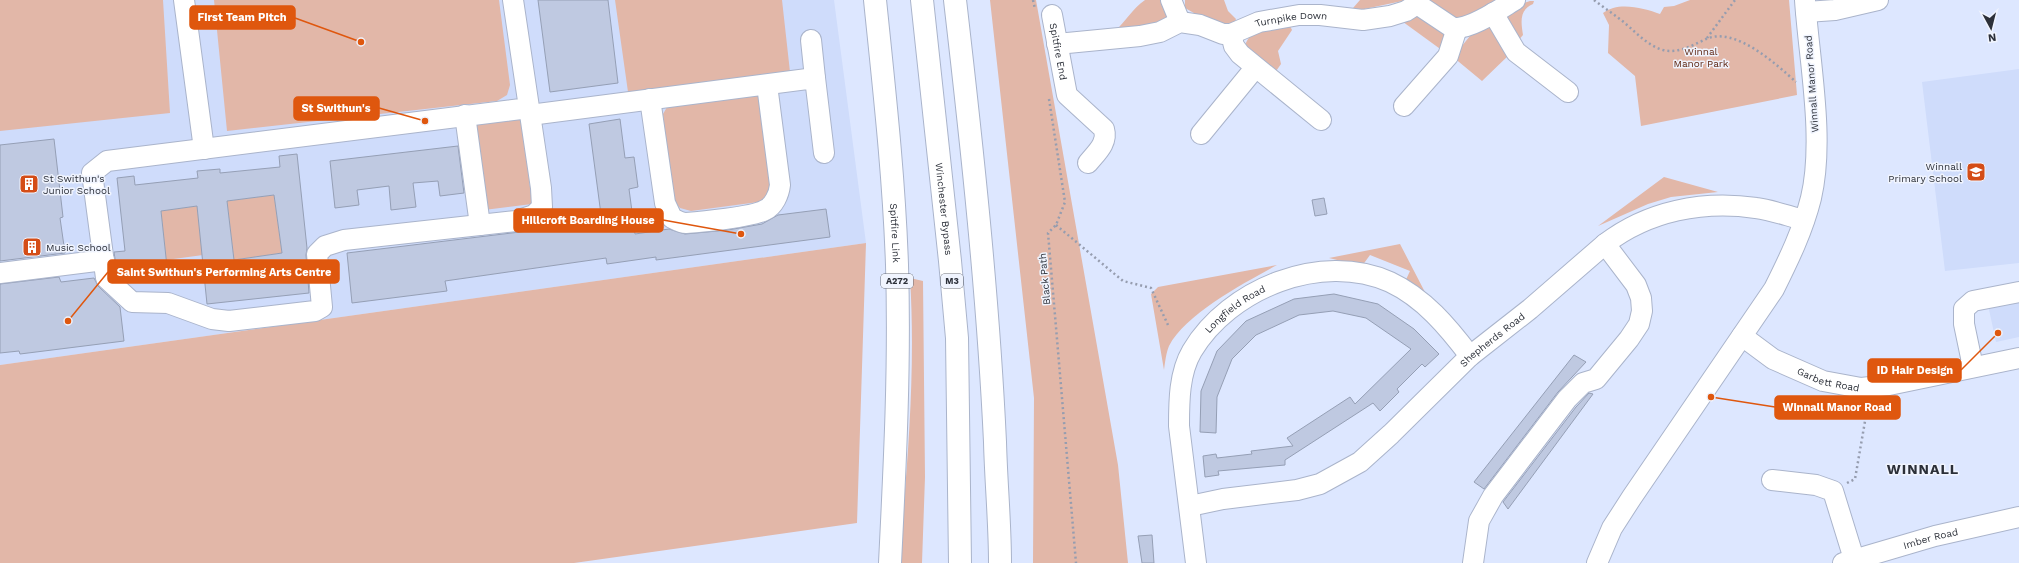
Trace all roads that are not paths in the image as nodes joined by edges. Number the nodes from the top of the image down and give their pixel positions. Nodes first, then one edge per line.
1 (184, 0) edge
2 (513, 0) edge
3 (875, 0) edge
4 (922, 0) edge
5 (955, 0) edge
6 (1172, 0) edge
7 (1515, 0) edge
8 (1878, 0) edge
9 (1418, 2) edge
10 (1805, 6) edge
11 (1493, 13) junction
12 (1044, 15) road end
13 (1180, 22) junction
14 (1457, 28) junction
15 (1231, 34) junction
16 (810, 40) dead end
17 (1057, 44) junction
18 (1255, 68) junction
19 (815, 78) junction
20 (767, 85) junction
21 (1568, 92) dead end
22 (650, 100) junction
23 (1404, 106) dead end
24 (530, 111) junction
25 (465, 115) junction
26 (1321, 120) dead end
27 (1201, 134) dead end
28 (204, 148) junction
29 (824, 153) dead end
30 (1088, 163) dead end
31 (1804, 220) junction
32 (480, 225) junction
33 (1605, 244) junction
34 (104, 260) junction
35 (0, 272) edge
36 (2019, 292) edge
37 (1742, 336) junction
38 (1470, 356) junction
39 (2019, 358) edge
40 (1973, 367) junction
41 (1772, 480) dead end
42 (1190, 506) junction
43 (2019, 517) edge
44 (1000, 561) edge
45 (1848, 561) edge
46 (890, 563) edge
47 (960, 563) edge
48 (1196, 563) edge
49 (1473, 563) edge
50 (1597, 563) edge

1 - 28 street
2 - 24 street
3 - 46 highway, Spitfire Link / A272
4 - 47 highway, Winchester Bypass / M3
5 - 44 highway
6 - 13 street
7 - 11 street
8 - 10 street
9 - 14 street, Turnpike Down
9 - 15 street, Turnpike Down
10 - 31 street, Winnall Manor Road
11 - 14 street
11 - 21 street
12 - 17 street, Spitfire End
13 - 15 street
13 - 17 street
14 - 23 street
15 - 18 street
16 - 19 street
17 - 30 street, Spitfire End
18 - 26 street
18 - 27 street
19 - 20 street
19 - 29 street
20 - 22 street
20 - 22 street
22 - 24 street
24 - 25 street
24 - 32 street
25 - 28 street
25 - 32 street
28 - 34 street
31 - 33 street, Shepherds Road
31 - 37 street, Winnall Manor Road
32 - 34 street
33 - 38 street, Shepherds Road
33 - 49 street
34 - 35 street
36 - 40 street
37 - 40 street, Garbett Road
37 - 50 street, Winnall Manor Road
38 - 42 street, Shepherds Road
38 - 42 street, Longfield Road
39 - 40 street, Garbett Road
41 - 45 street
42 - 48 street, Longfield Road
43 - 45 street, Imber Road

